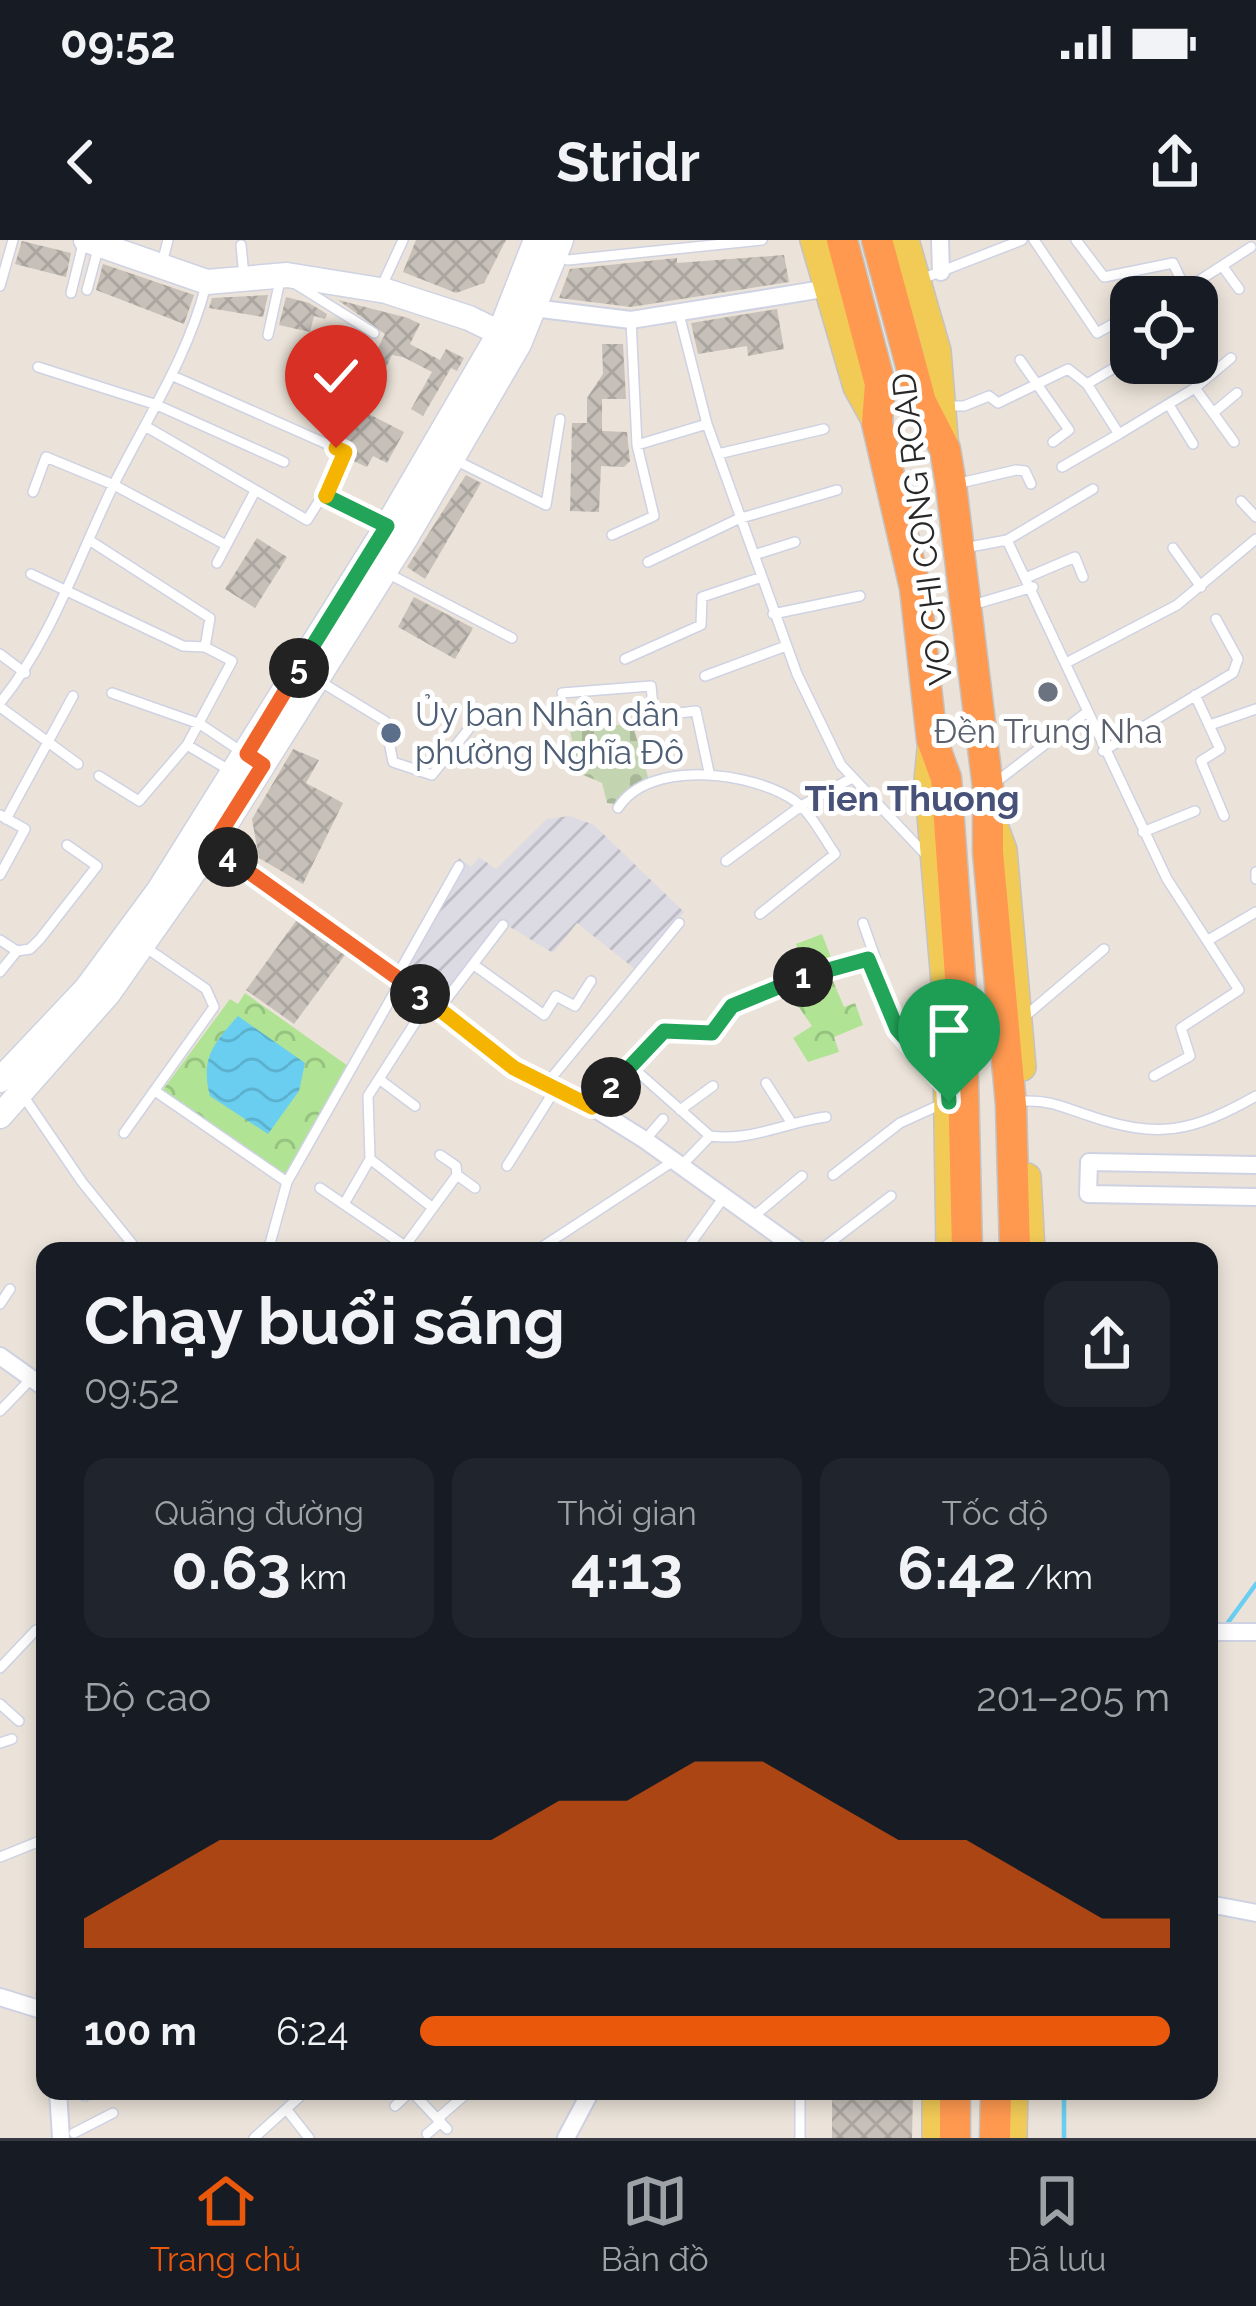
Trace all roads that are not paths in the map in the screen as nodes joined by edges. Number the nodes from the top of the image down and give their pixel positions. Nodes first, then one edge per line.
1 (13, 240) edge
2 (403, 240) edge
3 (762, 240) edge
4 (814, 240) edge
5 (842, 240) edge
6 (877, 240) edge
7 (940, 240) edge
8 (1022, 240) edge
9 (1034, 240) edge
10 (1076, 240) edge
11 (90, 241) edge
12 (542, 244) edge
13 (241, 245) dead end
14 (1251, 248) dead end
15 (165, 251) edge
16 (921, 258) edge
17 (1223, 267) junction
18 (284, 275) junction
19 (1179, 276) edge
20 (1211, 276) edge
21 (244, 281) junction
22 (207, 282) junction
23 (0, 286) edge
24 (829, 288) junction
25 (1239, 289) dead end
26 (87, 290) dead end
27 (380, 290) junction
28 (71, 292) dead end
29 (533, 308) junction
30 (680, 314) junction
31 (631, 320) junction
32 (1110, 326) edge
33 (374, 333) dead end
34 (268, 335) dead end
35 (509, 338) junction
36 (1231, 358) dead end
37 (1020, 360) dead end
38 (38, 367) dead end
39 (1110, 370) edge
40 (173, 376) junction
41 (1036, 380) junction
42 (1087, 384) junction
43 (1195, 388) junction
44 (1237, 392) dead end
45 (157, 405) junction
46 (1169, 405) junction
47 (944, 406) junction
48 (1213, 413) junction
49 (560, 419) dead end
50 (707, 424) junction
51 (145, 426) junction
52 (824, 429) dead end
53 (1119, 434) junction
54 (880, 435) junction
55 (1053, 442) dead end
56 (1234, 442) dead end
57 (1193, 444) dead end
58 (637, 445) junction
59 (945, 449) junction
60 (718, 454) junction
61 (453, 459) junction
62 (284, 462) dead end
63 (1062, 466) dead end
64 (1030, 484) dead end
65 (114, 485) junction
66 (951, 485) junction
67 (1093, 489) dead end
68 (837, 490) dead end
69 (33, 492) dead end
70 (254, 493) junction
71 (323, 495) junction
72 (1240, 501) dead end
73 (1256, 518) edge
74 (739, 519) junction
75 (403, 534) junction
76 (612, 535) dead end
77 (1007, 539) junction
78 (1256, 539) edge
79 (89, 540) junction
80 (796, 542) dead end
81 (226, 544) junction
82 (1173, 548) dead end
83 (959, 549) junction
84 (754, 555) junction
85 (648, 562) dead end
86 (217, 563) dead end
87 (384, 572) junction
88 (31, 574) dead end
89 (762, 577) junction
90 (1083, 577) dead end
91 (1030, 582) junction
92 (1201, 587) junction
93 (65, 592) junction
94 (860, 596) dead end
95 (967, 607) junction
96 (773, 614) junction
97 (1216, 619) dead end
98 (512, 638) dead end
99 (205, 646) junction
100 (786, 646) junction
101 (0, 654) edge
102 (625, 659) dead end
103 (1066, 663) junction
104 (25, 673) junction
105 (705, 676) dead end
106 (317, 679) junction
107 (112, 693) dead end
108 (562, 693) dead end
109 (1195, 695) junction
110 (73, 696) dead end
111 (0, 705) edge
112 (1256, 709) edge
113 (1087, 712) junction
114 (480, 716) dead end
115 (200, 724) junction
116 (1210, 724) junction
117 (932, 740) junction
118 (43, 743) junction
119 (187, 745) junction
120 (1103, 751) junction
121 (78, 764) dead end
122 (248, 764) junction
123 (709, 772) junction
124 (99, 776) dead end
125 (852, 778) junction
126 (989, 800) junction
127 (801, 806) junction
128 (618, 808) dead end
129 (1195, 811) dead end
130 (1224, 816) dead end
131 (3, 817) edge
132 (1143, 832) junction
133 (67, 845) dead end
134 (212, 846) junction
135 (928, 857) junction
136 (726, 861) dead end
137 (459, 866) dead end
138 (0, 874) edge
139 (168, 896) junction
140 (1256, 912) edge
141 (760, 914) dead end
142 (863, 922) dead end
143 (679, 923) dead end
144 (503, 925) dead end
145 (1210, 939) junction
146 (0, 940) edge
147 (146, 946) junction
148 (1104, 950) dead end
149 (17, 951) junction
150 (868, 959) junction
151 (474, 964) junction
152 (0, 972) edge
153 (399, 978) junction
154 (591, 981) dead end
155 (1256, 986) edge
156 (1239, 990) junction
157 (434, 1005) junction
158 (1018, 1021) junction
159 (33, 1057) junction
160 (631, 1066) junction
161 (6, 1076) edge
162 (1154, 1076) dead end
163 (379, 1079) junction
164 (766, 1083) dead end
165 (552, 1085) junction
166 (713, 1086) dead end
167 (155, 1091) junction
168 (949, 1094) junction
169 (1256, 1096) edge
170 (1024, 1101) junction
171 (415, 1106) dead end
172 (592, 1107) junction
173 (680, 1110) junction
174 (0, 1116) edge
175 (826, 1117) dead end
176 (664, 1119) dead end
177 (791, 1122) junction
178 (124, 1133) dead end
179 (710, 1136) junction
180 (645, 1140) junction
181 (440, 1155) dead end
182 (370, 1159) junction
183 (678, 1162) junction
184 (1256, 1165) edge
185 (507, 1166) dead end
186 (458, 1174) junction
187 (833, 1174) dead end
188 (802, 1176) dead end
189 (287, 1182) junction
190 (320, 1187) dead end
191 (475, 1188) dead end
192 (891, 1196) dead end
193 (724, 1197) junction
194 (1256, 1197) edge
195 (344, 1204) junction
196 (433, 1208) junction
197 (753, 1217) junction
198 (775, 1232) junction
199 (131, 1242) edge
200 (270, 1242) edge
201 (399, 1242) edge
202 (408, 1242) edge
203 (550, 1242) edge
204 (692, 1242) edge
205 (768, 1242) edge
206 (788, 1242) edge
207 (831, 1242) edge
208 (950, 1242) edge
209 (967, 1242) edge
210 (1015, 1242) edge
211 (1031, 1242) edge
212 (10, 1289) dead end
213 (0, 1304) edge
214 (0, 1356) edge
215 (36, 1381) edge
216 (36, 1385) edge
217 (0, 1411) edge
218 (36, 1630) dead end
219 (1218, 1632) edge
220 (1256, 1632) edge
221 (0, 1668) edge
222 (0, 1704) edge
223 (19, 1721) dead end
224 (36, 1843) edge
225 (0, 1857) edge
226 (1218, 1906) edge
227 (1256, 1912) edge
228 (0, 1996) edge
229 (36, 2006) edge
230 (60, 2100) edge
231 (297, 2100) edge
232 (401, 2100) edge
233 (420, 2100) edge
234 (461, 2100) edge
235 (586, 2100) edge
236 (800, 2100) edge
237 (936, 2100) edge
238 (955, 2100) edge
239 (996, 2100) edge
240 (1014, 2100) edge
241 (395, 2106) dead end
242 (287, 2110) junction
243 (112, 2113) dead end
244 (442, 2123) junction
245 (69, 2134) edge
246 (428, 2134) dead end
247 (254, 2138) edge
248 (308, 2138) edge
249 (566, 2138) edge
250 (800, 2138) edge
251 (936, 2138) edge
252 (955, 2138) edge
253 (995, 2138) edge
254 (1013, 2138) edge

1 - 23 lane
2 - 27 lane
3 - 12 lane
4 - 24 main road, VO CHI CONG ROAD
5 - 54 highway
6 - 59 highway
7 - 16 street
8 - 16 lane
9 - 32 lane
10 - 19 lane
11 - 15 main road
11 - 26 lane
11 - 28 lane
12 - 29 main road
12 - 35 main road
13 - 21 lane
14 - 17 lane
15 - 22 main road
16 - 47 main road, VO CHI CONG ROAD
17 - 20 lane
17 - 25 lane
18 - 21 main road
18 - 27 main road
18 - 33 lane
18 - 34 lane
21 - 22 main road
22 - 40 lane
24 - 30 street
24 - 54 main road, VO CHI CONG ROAD
27 - 35 main road
29 - 31 street
29 - 35 main road
30 - 31 street
30 - 50 lane
31 - 58 lane
35 - 61 main road
35 - 75 main road
36 - 43 lane
37 - 41 lane
38 - 45 lane
39 - 42 lane
40 - 45 lane
40 - 71 lane
41 - 42 lane
41 - 47 lane
41 - 55 lane
42 - 53 lane
43 - 46 lane
43 - 48 lane
44 - 48 lane
45 - 51 lane
45 - 62 lane
46 - 53 lane
46 - 57 lane
47 - 59 main road, VO CHI CONG ROAD
48 - 56 lane
49 - 61 lane
50 - 58 lane
50 - 60 lane
51 - 65 lane
51 - 70 lane
52 - 60 lane
53 - 63 lane
54 - 117 highway, VO CHI CONG ROAD
58 - 76 lane
59 - 66 highway, VO CHI CONG ROAD
60 - 74 lane
61 - 75 main road
64 - 66 lane
65 - 69 lane
65 - 79 lane
65 - 81 lane
66 - 83 highway, VO CHI CONG ROAD
67 - 77 lane
68 - 74 lane
70 - 71 lane
70 - 81 lane
71 - 75 lane
72 - 73 lane
74 - 84 lane
74 - 85 lane
75 - 87 main road
75 - 122 main road
77 - 83 lane
77 - 91 lane
78 - 92 lane
79 - 93 lane
79 - 99 lane
80 - 84 lane
81 - 86 lane
82 - 92 lane
83 - 95 highway, VO CHI CONG ROAD
84 - 89 lane
87 - 98 lane
87 - 106 main road
88 - 93 lane
89 - 96 lane
89 - 102 lane
90 - 91 lane
91 - 95 lane
91 - 103 lane
92 - 103 lane
93 - 99 lane
93 - 104 lane
94 - 96 lane
95 - 126 highway, VO CHI CONG ROAD
96 - 100 lane
97 - 109 lane
99 - 115 lane
100 - 105 lane
100 - 125 lane
101 - 104 lane
103 - 113 lane
104 - 111 lane
106 - 114 lane
106 - 122 main road
107 - 115 lane
108 - 123 lane
109 - 116 lane
109 - 120 lane
110 - 118 lane
111 - 118 lane
112 - 116 lane
113 - 120 lane
113 - 126 lane
115 - 119 lane
115 - 122 lane
116 - 130 lane
117 - 135 main road, VO CHI CONG ROAD
117 - 209 highway, VO CHI CONG ROAD
118 - 121 lane
118 - 131 lane
119 - 122 lane
119 - 124 lane
120 - 132 lane
122 - 134 main road
122 - 139 main road
123 - 127 lane
123 - 128 lane
125 - 127 lane
125 - 135 lane
126 - 158 main road, VO CHI CONG ROAD
126 - 210 highway, VO CHI CONG ROAD
127 - 136 lane
127 - 141 lane
129 - 132 lane
131 - 138 lane
132 - 145 lane
133 - 149 lane
134 - 139 main road
134 - 153 street
135 - 168 main road, VO CHI CONG ROAD
137 - 153 lane
139 - 147 main road
139 - 159 main road
140 - 145 lane
142 - 150 lane
143 - 165 lane
144 - 151 lane
145 - 156 lane
146 - 149 lane
147 - 159 main road
147 - 167 lane
148 - 158 lane
149 - 152 lane
150 - 160 lane
150 - 168 lane
151 - 154 lane
151 - 157 lane
153 - 157 street
153 - 189 lane
155 - 156 lane
156 - 162 lane
157 - 163 lane
157 - 165 street
158 - 170 main road, VO CHI CONG ROAD
159 - 161 main road
160 - 172 lane
160 - 173 lane
161 - 174 main road
161 - 199 lane
163 - 171 lane
163 - 182 lane
164 - 177 lane
165 - 172 street
165 - 185 lane
166 - 173 lane
167 - 178 lane
167 - 189 lane
168 - 187 lane
168 - 208 main road, VO CHI CONG ROAD
169 - 170 lane
170 - 211 main road, VO CHI CONG ROAD
172 - 180 street
173 - 179 lane
175 - 177 lane
176 - 180 lane
177 - 179 lane
179 - 183 lane
180 - 183 street
181 - 186 lane
182 - 195 lane
182 - 196 lane
183 - 193 street
183 - 203 lane
184 - 194 street
186 - 191 lane
186 - 196 lane
188 - 197 lane
189 - 200 lane
190 - 195 lane
192 - 207 lane
193 - 197 street
193 - 204 lane
195 - 201 lane
196 - 202 lane
197 - 198 street
198 - 205 street
198 - 206 street
212 - 213 lane
214 - 215 street
216 - 217 lane
218 - 221 lane
219 - 220 street
222 - 223 lane
224 - 225 lane
226 - 227 street
228 - 229 street
230 - 245 street
231 - 242 lane
232 - 241 lane
233 - 244 lane
234 - 244 lane
235 - 249 street
236 - 250 lane
237 - 251 main road
238 - 252 highway
239 - 253 highway
240 - 254 main road
242 - 247 lane
242 - 248 lane
243 - 245 lane
244 - 246 lane

